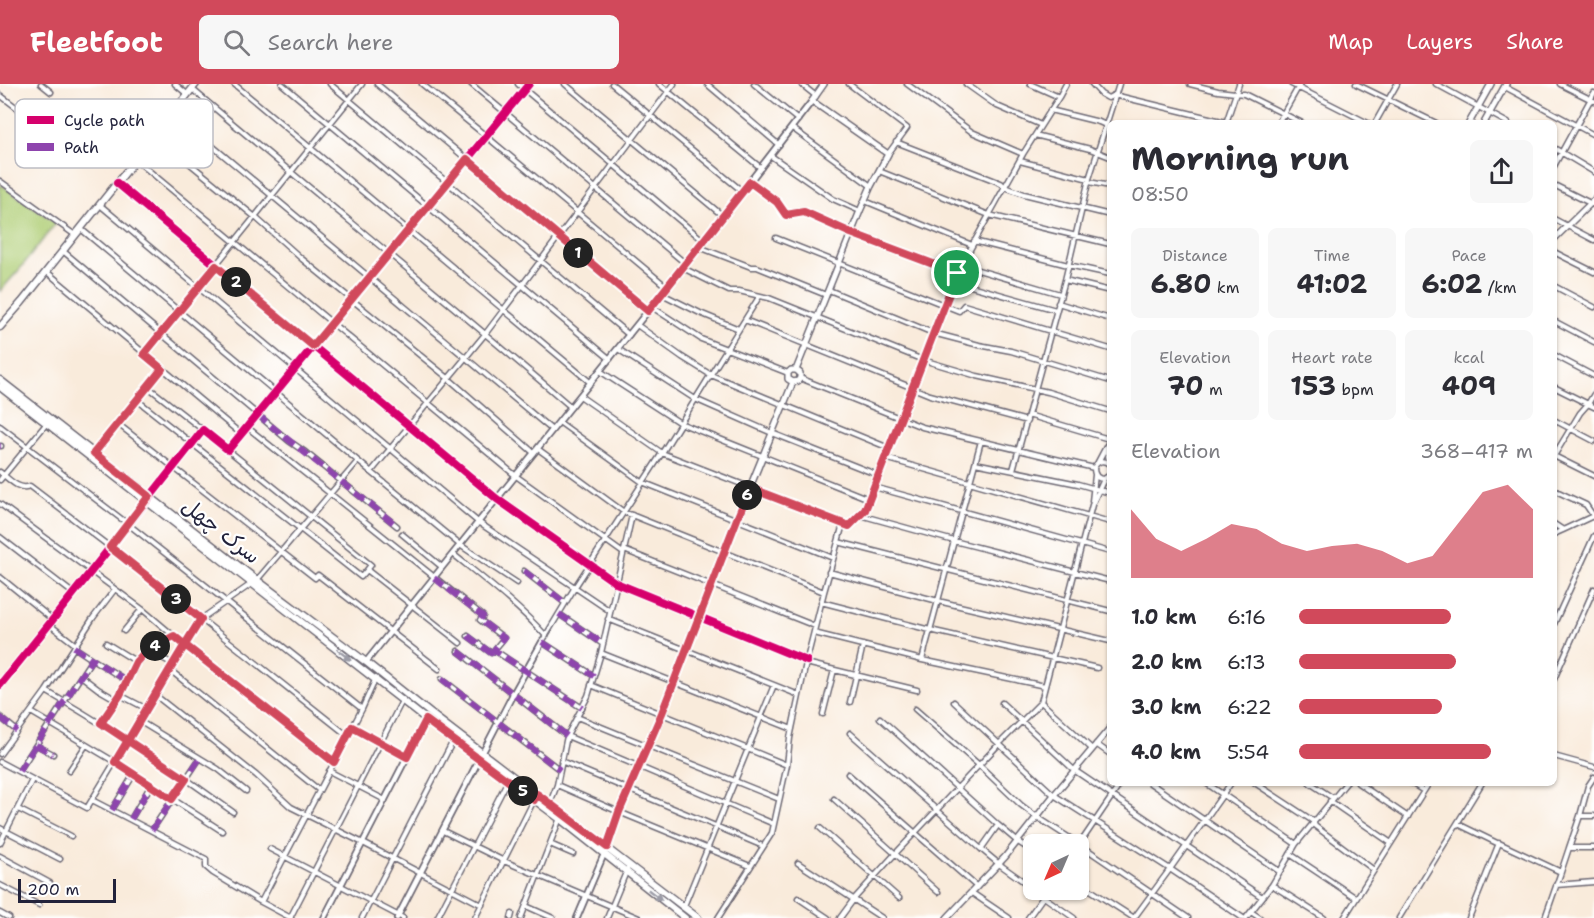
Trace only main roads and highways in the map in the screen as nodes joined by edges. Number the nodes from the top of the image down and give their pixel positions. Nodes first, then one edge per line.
1 (824, 84) edge
2 (1491, 84) edge
3 (1505, 85) edge
4 (1471, 120) edge
5 (1485, 120) edge
6 (129, 168) edge
7 (1593, 203) edge
8 (1557, 236) edge
9 (0, 327) edge
10 (796, 370) junction
11 (0, 380) edge
12 (793, 382) junction
13 (0, 387) edge
14 (49, 421) junction
15 (148, 498) junction
16 (255, 582) junction
17 (428, 716) junction
18 (1107, 731) edge
19 (536, 797) junction
20 (561, 816) junction
21 (605, 851) junction
22 (628, 868) junction
23 (681, 917) edge
24 (698, 918) edge
25 (947, 918) edge

1 - 10 main road
2 - 4 main road
3 - 5 main road
6 - 9 main road
7 - 8 main road
10 - 12 main road
10 - 12 main road
11 - 14 main road, سرک چهل
12 - 21 main road
13 - 14 main road
14 - 15 main road
14 - 15 main road, سرک چهل
15 - 16 main road, سرک چهل
16 -> 17 main road
16 - 17 main road, سرک چهل
17 - 19 main road
18 - 25 main road
19 - 20 main road
19 - 20 main road
20 - 21 main road
21 - 22 main road
22 -> 23 main road
22 - 24 main road

